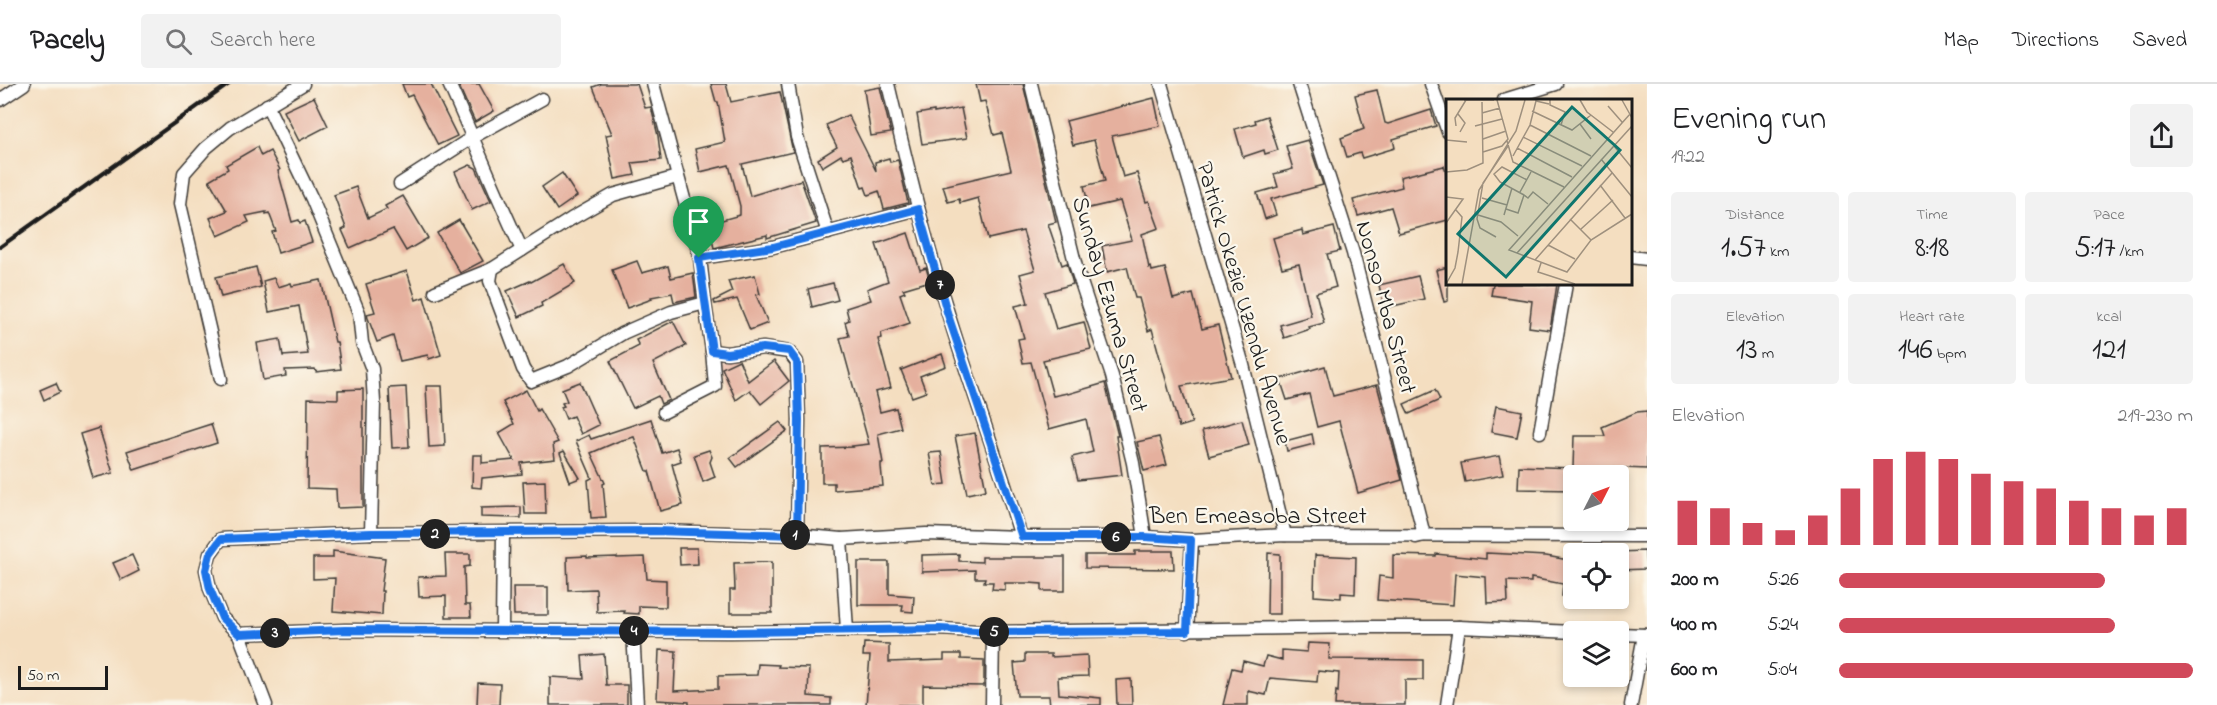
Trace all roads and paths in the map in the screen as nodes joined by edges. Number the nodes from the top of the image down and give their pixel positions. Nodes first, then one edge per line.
1 (24, 84) edge
2 (303, 84) edge
3 (449, 84) edge
4 (653, 84) edge
5 (788, 84) edge
6 (888, 84) edge
7 (1031, 84) edge
8 (1161, 84) edge
9 (1299, 84) edge
10 (1431, 84) edge
11 (1556, 84) edge
12 (542, 99) dead end
13 (1507, 99) edge
14 (0, 100) edge
15 (267, 105) junction
16 (1445, 117) edge
17 (473, 136) junction
18 (677, 177) junction
19 (400, 184) dead end
20 (918, 209) junction
21 (828, 233) junction
22 (522, 250) junction
23 (1632, 257) edge
24 (699, 258) junction
25 (1647, 260) edge
26 (492, 269) junction
27 (1566, 285) edge
28 (435, 292) dead end
29 (705, 303) junction
30 (712, 351) junction
31 (221, 379) dead end
32 (664, 412) dead end
33 (1540, 432) dead end
34 (371, 533) junction
35 (503, 533) junction
36 (797, 535) junction
37 (1285, 535) junction
38 (1647, 536) edge
39 (1022, 537) junction
40 (1145, 537) junction
41 (1416, 537) junction
42 (841, 539) junction
43 (1191, 540) junction
44 (1459, 627) junction
45 (502, 630) junction
46 (847, 630) junction
47 (633, 631) junction
48 (1187, 631) junction
49 (993, 632) junction
50 (1563, 632) edge
51 (239, 634) junction
52 (1629, 634) edge
53 (1646, 635) edge
54 (266, 705) edge
55 (637, 705) edge
56 (992, 705) edge
57 (1447, 705) edge
58 (1630, 705) edge

1 - 14 street
2 - 15 street
3 - 17 street
4 - 18 street
5 - 21 street
6 - 20 street
7 - 40 street, Sunday Ezuma Street
8 - 37 street, Patrick Okezie Uzendu Avenue
9 - 41 street, Nonso Mba Street
10 - 16 street
11 - 13 street
12 - 17 street
15 - 31 street
15 - 34 street
17 - 19 street
17 - 22 street
18 - 22 street
18 - 24 street
20 - 21 street
20 - 39 street
21 - 24 street
22 - 26 street
23 - 25 street
24 - 29 street
26 - 28 street
26 - 29 street
27 - 33 street
29 - 30 street
30 - 32 street
30 - 36 street
34 - 35 street, Ben Emeasoba Street
34 - 51 street, Ben Emeasoba Street
35 - 36 street, Ben Emeasoba Street
35 - 45 street
36 - 42 street, Ben Emeasoba Street
37 - 41 street, Ben Emeasoba Street
37 - 43 street, Ben Emeasoba Street
38 - 41 street, Ben Emeasoba Street
39 - 40 street, Ben Emeasoba Street
39 - 42 street, Ben Emeasoba Street
40 - 43 street, Ben Emeasoba Street
42 - 46 street
43 - 48 street
44 - 48 street
44 - 50 street
44 - 57 street
45 - 47 street
45 - 51 street
46 - 47 street
46 - 49 street
47 - 55 street
48 - 49 street
49 - 56 street
51 - 54 street
52 - 53 street
53 - 58 street

